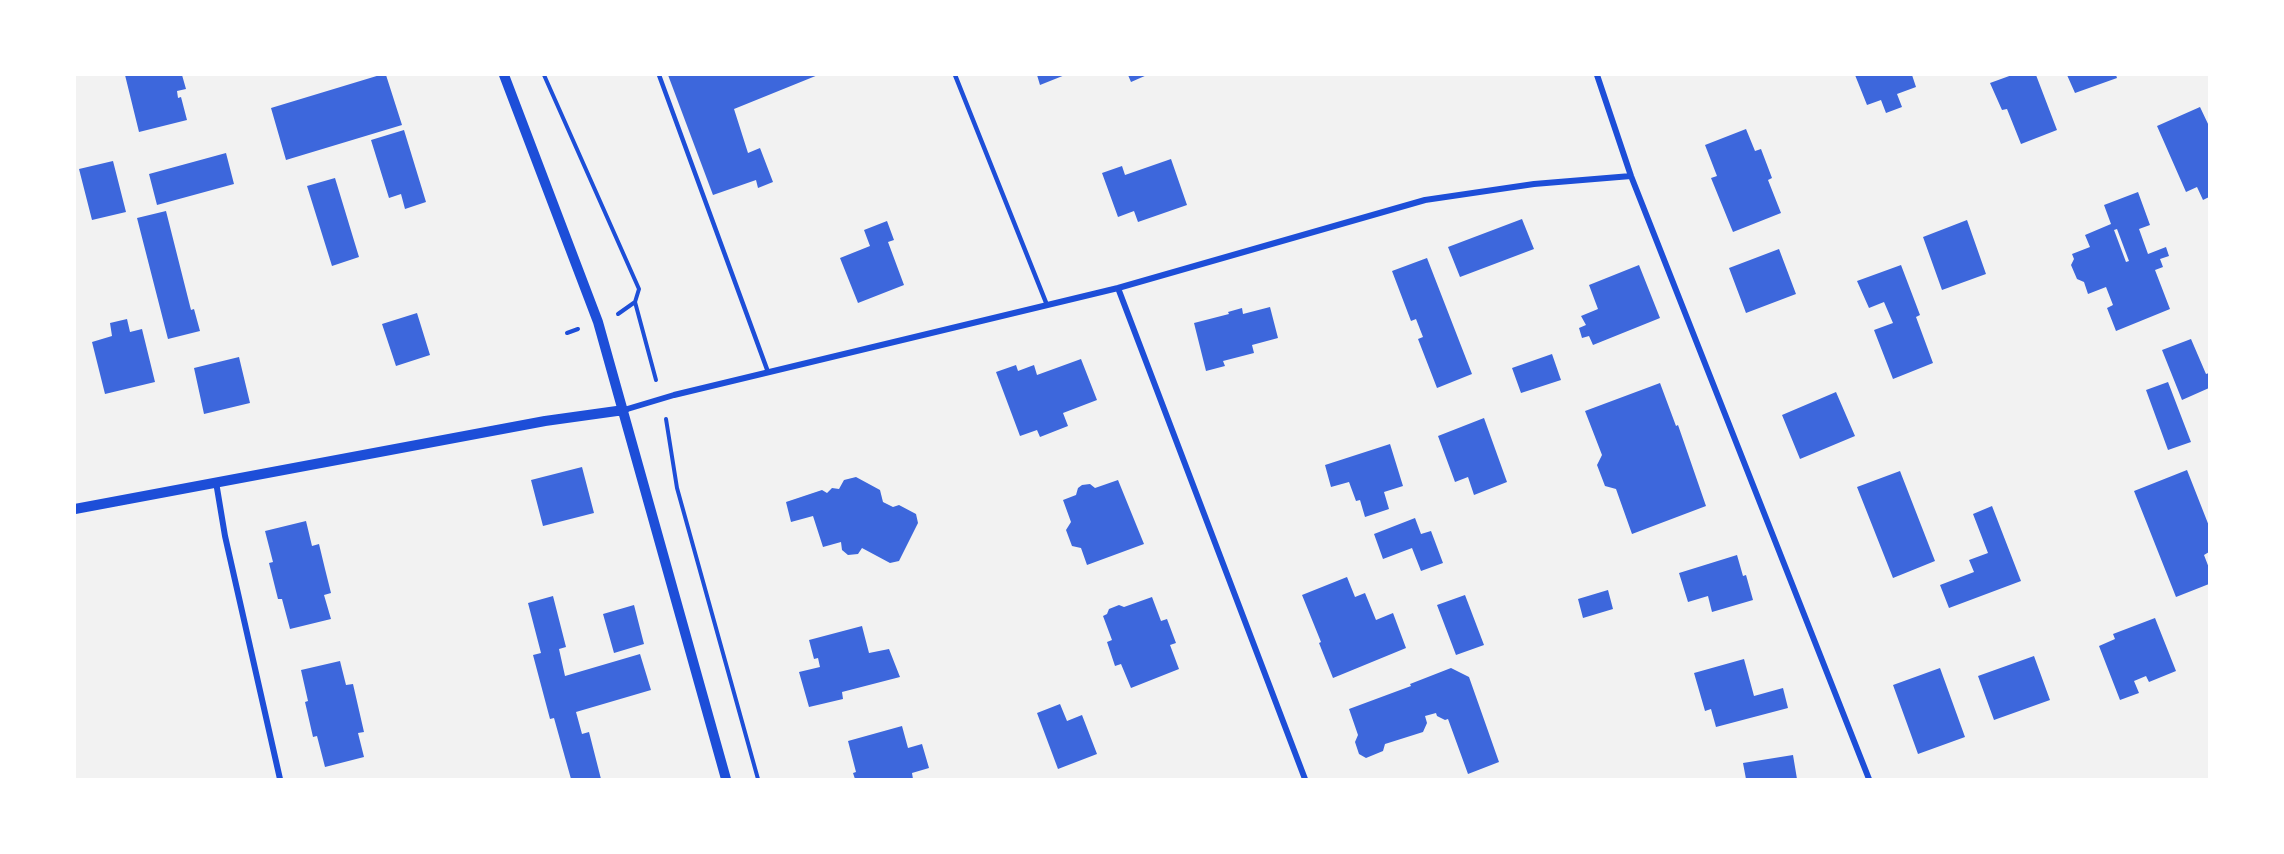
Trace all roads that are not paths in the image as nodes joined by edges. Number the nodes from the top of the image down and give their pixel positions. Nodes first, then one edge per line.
1 (504, 75) edge
2 (659, 75) edge
3 (955, 75) edge
4 (1597, 75) edge
5 (1631, 176) junction
6 (1118, 288) junction
7 (1047, 305) junction
8 (768, 372) junction
9 (624, 410) junction
10 (216, 482) junction
11 (75, 508) edge
12 (280, 779) edge
13 (726, 779) edge
14 (1305, 779) edge
15 (1869, 779) edge

1 - 9 street
2 - 8 lane
3 - 7 lane
4 - 5 street
5 - 6 street
5 - 15 street
6 - 7 street
6 - 14 street
7 - 8 street
8 - 9 street
9 - 10 street
9 - 13 street
10 - 11 street
10 - 12 street

